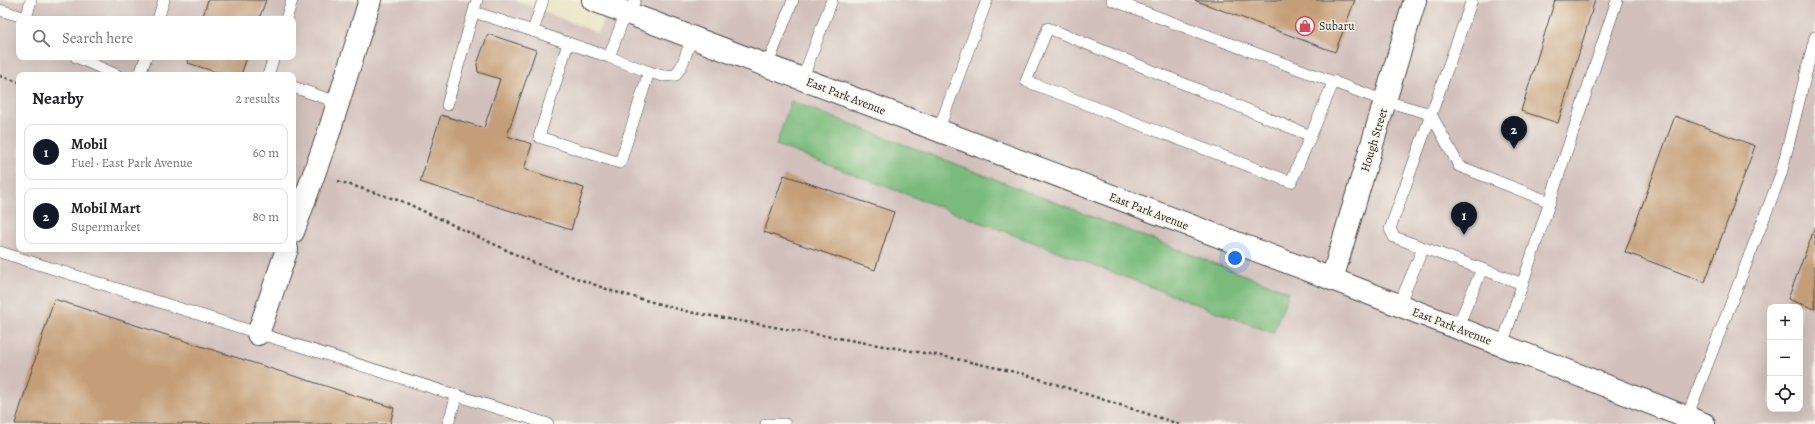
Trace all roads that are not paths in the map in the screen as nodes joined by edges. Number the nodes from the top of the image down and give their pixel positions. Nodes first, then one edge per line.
1 (31, 0) edge
2 (164, 0) edge
3 (292, 0) edge
4 (370, 0) edge
5 (477, 0) edge
6 (543, 0) edge
7 (593, 0) edge
8 (792, 0) edge
9 (832, 0) edge
10 (987, 0) edge
11 (1112, 0) edge
12 (1416, 0) edge
13 (1472, 0) edge
14 (1617, 0) edge
15 (630, 9) edge
16 (0, 10) edge
17 (474, 12) junction
18 (17, 16) edge
19 (27, 16) edge
20 (159, 16) edge
21 (287, 16) edge
22 (533, 30) junction
23 (1815, 37) edge
24 (692, 38) junction
25 (568, 43) junction
26 (609, 57) junction
27 (83, 60) edge
28 (145, 60) edge
29 (273, 60) edge
30 (767, 66) junction
31 (110, 72) edge
32 (141, 72) edge
33 (269, 72) edge
34 (649, 72) junction
35 (802, 80) junction
36 (1334, 82) junction
37 (296, 87) edge
38 (1385, 101) junction
39 (337, 102) junction
40 (447, 105) dead end
41 (1431, 114) junction
42 (938, 131) junction
43 (1311, 136) junction
44 (1550, 202) junction
45 (296, 224) edge
46 (1424, 248) junction
47 (0, 252) edge
48 (286, 252) edge
49 (1482, 269) junction
50 (1332, 279) junction
51 (1523, 284) junction
52 (1399, 305) junction
53 (1457, 328) junction
54 (258, 334) junction
55 (1502, 345) junction
56 (457, 395) junction
57 (1696, 421) edge
58 (448, 424) edge
59 (548, 424) edge
60 (766, 424) edge
61 (785, 424) edge

1 - 19 lane
2 - 20 lane
3 - 21 lane
4 - 39 main road
5 - 17 lane
6 - 22 lane
7 - 15 main road, East Park Avenue
8 - 30 lane
9 - 35 lane
10 - 42 lane
11 - 36 lane
12 - 38 main road, Hough Street
13 - 41 lane
14 - 44 lane
15 - 24 main road, East Park Avenue
15 - 26 lane
16 - 18 lane
17 - 22 lane
17 - 40 lane
22 - 25 lane
23 - 57 lane
24 - 30 main road, East Park Avenue
24 - 34 lane
25 - 26 lane
25 - 34 lane
26 - 34 lane
27 - 31 lane
28 - 32 lane
29 - 33 lane
30 - 35 main road, East Park Avenue
35 - 42 main road, East Park Avenue
36 - 38 lane
36 - 43 lane
37 - 39 lane
38 - 41 lane
38 - 50 main road, Hough Street
39 - 45 main road
41 - 44 lane
41 - 46 lane
42 - 50 main road, East Park Avenue
43 - 43 lane
44 - 51 lane
46 - 49 lane
46 - 52 lane
47 - 54 lane
48 - 54 main road
49 - 51 lane
49 - 53 lane
50 - 52 main road, East Park Avenue
51 - 55 lane
52 - 53 main road, East Park Avenue
53 - 55 main road, East Park Avenue
54 - 56 lane
55 - 57 main road, East Park Avenue
56 - 58 lane
56 - 59 lane
60 - 61 lane

